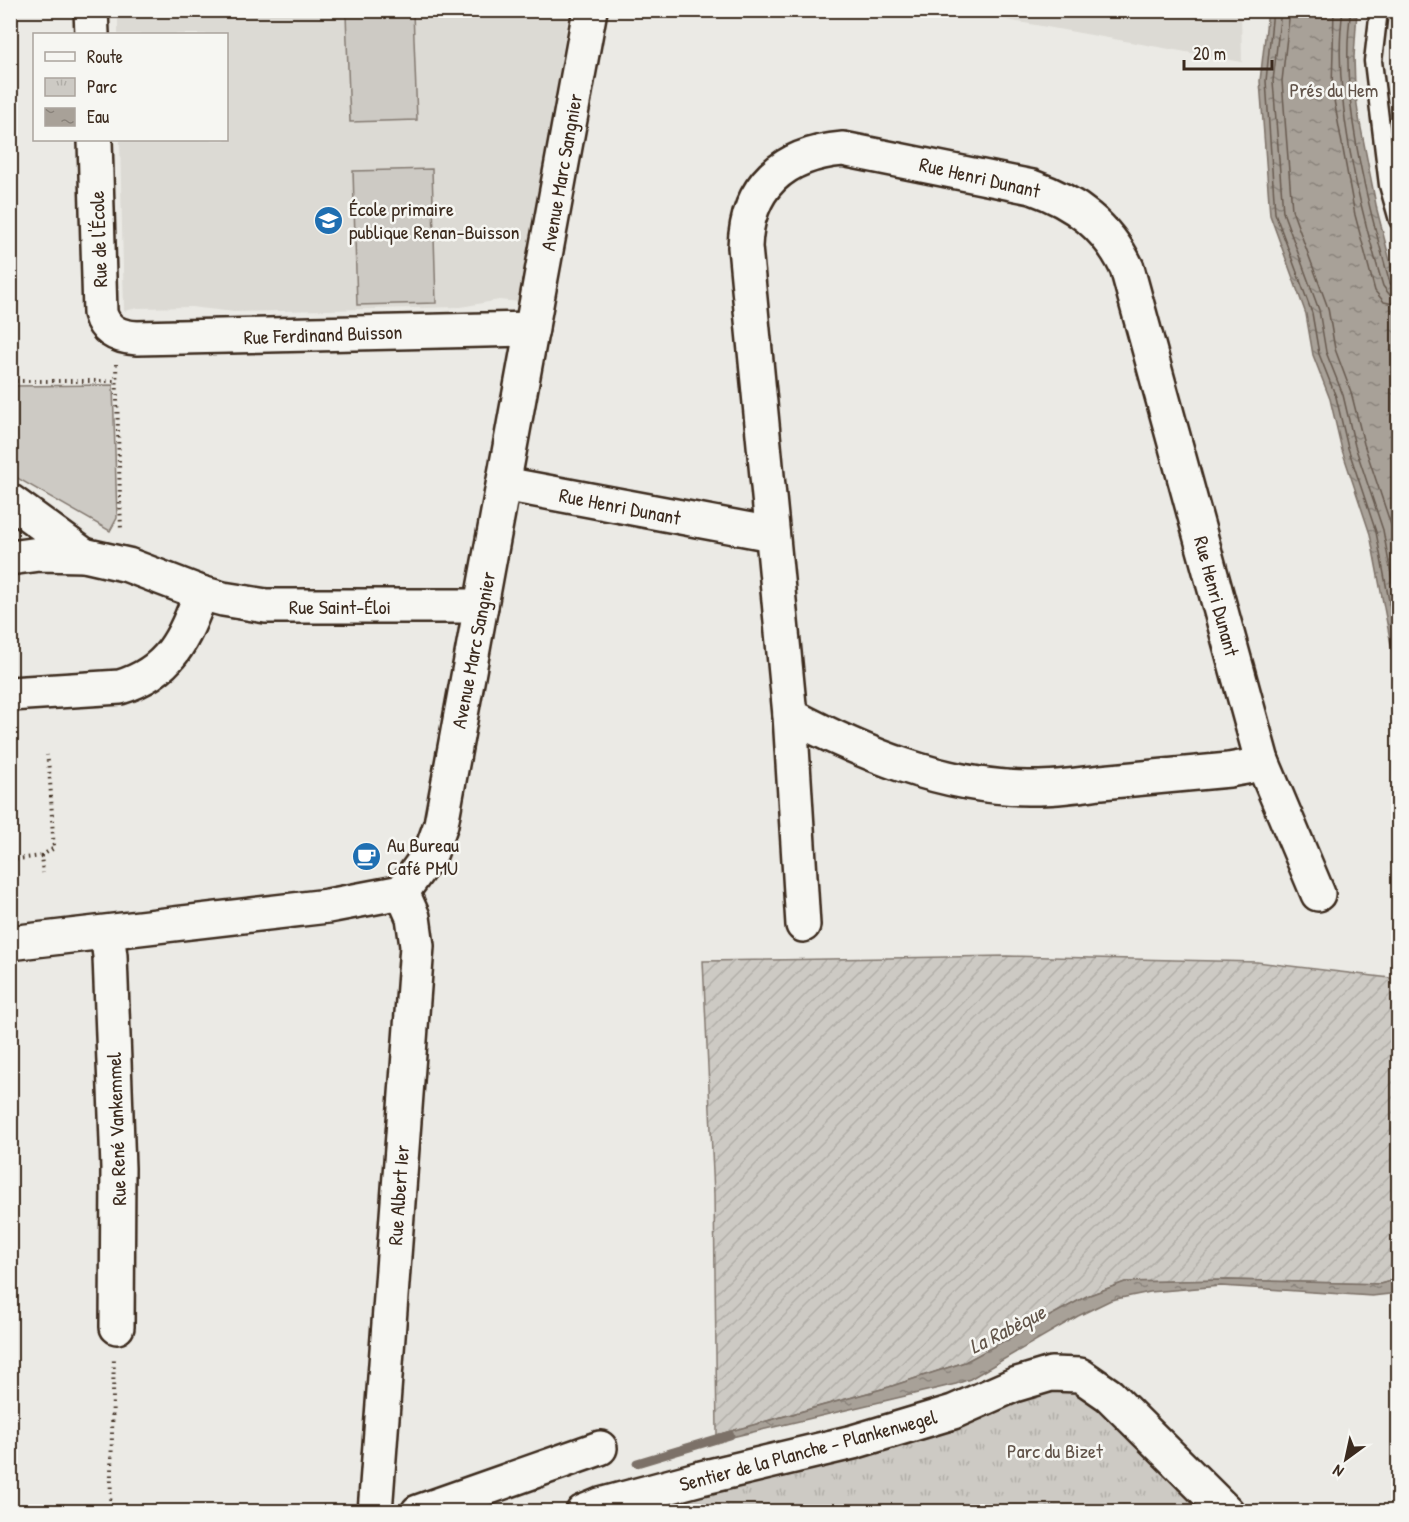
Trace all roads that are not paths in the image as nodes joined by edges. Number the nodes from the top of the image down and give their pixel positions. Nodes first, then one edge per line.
1 (91, 10) edge
2 (590, 10) edge
3 (1378, 10) edge
4 (92, 33) edge
5 (95, 141) edge
6 (1398, 220) edge
7 (532, 328) junction
8 (115, 334) joint
9 (504, 484) junction
10 (10, 501) edge
11 (772, 534) junction
12 (84, 555) junction
13 (10, 558) edge
14 (201, 593) junction
15 (482, 606) junction
16 (10, 694) edge
17 (790, 715) junction
18 (1262, 761) junction
19 (402, 892) junction
20 (1318, 894) dead end
21 (804, 925) dead end
22 (107, 933) junction
23 (10, 943) edge
24 (117, 1327) road end
25 (600, 1448) dead end
26 (379, 1508) edge
27 (418, 1512) edge
28 (582, 1512) edge
29 (1227, 1512) edge

1 - 4 street
2 - 7 street, Avenue Marc Sangnier
3 - 6 lane
5 - 8 street, Rue de l'École
7 - 8 street, Rue Ferdinand Buisson
7 - 9 street, Avenue Marc Sangnier
9 - 11 street, Rue Henri Dunant
9 - 15 street, Avenue Marc Sangnier
10 - 12 street
11 - 17 street, Rue Henri Dunant
11 - 18 street, Rue Henri Dunant
12 - 13 street, Rue Saint-Éloi
12 - 14 street, Rue Saint-Éloi
14 - 15 street, Rue Saint-Éloi
14 - 16 street
15 - 19 street, Avenue Marc Sangnier
17 - 18 street
17 - 21 street, Rue Henri Dunant
18 - 20 street, Rue Henri Dunant
19 - 22 street
19 - 26 street, Rue Albert Ier
22 - 23 street
22 - 24 street, Rue René Vankemmel
25 - 27 street
28 - 29 street, Sentier de la Planche - Plankenwegel

